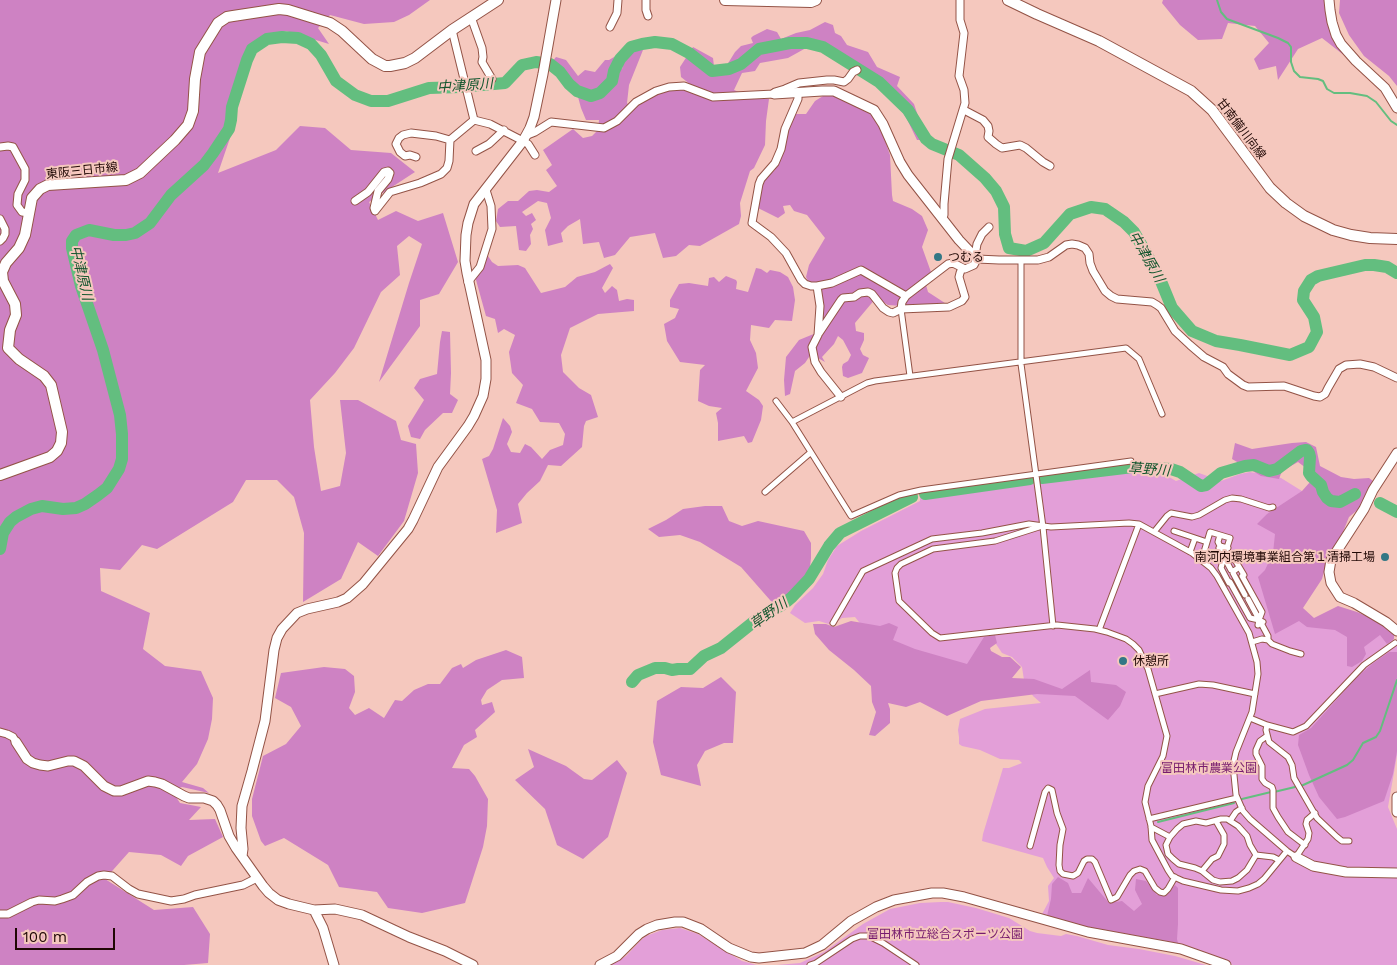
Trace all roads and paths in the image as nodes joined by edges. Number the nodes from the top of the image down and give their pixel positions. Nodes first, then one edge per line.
1 (498, 0) edge
2 (556, 0) edge
3 (618, 0) edge
4 (646, 0) edge
5 (725, 0) edge
6 (743, 0) edge
7 (816, 0) edge
8 (960, 0) edge
9 (1008, 0) edge
10 (1330, 0) edge
11 (648, 16) dead end
12 (471, 17) junction
13 (610, 27) dead end
14 (452, 30) junction
15 (480, 41) junction
16 (489, 49) dead end
17 (857, 70) dead end
18 (492, 79) dead end
19 (774, 94) junction
20 (798, 94) junction
21 (1397, 108) edge
22 (964, 110) junction
23 (474, 120) junction
24 (504, 130) junction
25 (524, 138) junction
26 (450, 140) junction
27 (0, 147) edge
28 (476, 150) dead end
29 (535, 155) dead end
30 (416, 157) dead end
31 (1050, 166) dead end
32 (486, 190) junction
33 (355, 201) dead end
34 (29, 213) junction
35 (942, 218) junction
36 (0, 219) edge
37 (989, 228) dead end
38 (1397, 239) edge
39 (0, 241) edge
40 (977, 259) junction
41 (1022, 261) junction
42 (962, 268) junction
43 (468, 282) junction
44 (817, 286) junction
45 (906, 296) junction
46 (902, 309) junction
47 (818, 335) junction
48 (1021, 362) junction
49 (910, 376) junction
50 (1397, 378) edge
51 (841, 397) junction
52 (776, 402) dead end
53 (1162, 414) dead end
54 (792, 422) junction
55 (810, 453) junction
56 (1397, 453) edge
57 (1131, 461) dead end
58 (1037, 474) junction
59 (0, 475) edge
60 (765, 492) dead end
61 (1272, 507) dead end
62 (1139, 524) junction
63 (1041, 527) junction
64 (1174, 531) dead end
65 (1154, 532) junction
66 (1220, 535) junction
67 (1195, 538) junction
68 (1207, 542) junction
69 (1218, 546) junction
70 (1190, 552) junction
71 (1229, 566) junction
72 (1242, 576) junction
73 (1230, 582) junction
74 (1249, 588) junction
75 (1237, 594) junction
76 (1246, 597) junction
77 (1244, 606) junction
78 (1257, 616) junction
79 (833, 622) dead end
80 (1053, 626) junction
81 (1099, 630) junction
82 (1397, 631) edge
83 (1268, 640) junction
84 (1252, 642) junction
85 (1395, 643) dead end
86 (1301, 654) dead end
87 (1155, 694) junction
88 (1255, 694) junction
89 (1250, 718) junction
90 (1267, 726) junction
91 (0, 732) edge
92 (1267, 736) junction
93 (16, 742) joint
94 (1397, 797) edge
95 (1237, 798) junction
96 (1242, 808) junction
97 (1397, 812) edge
98 (1315, 813) junction
99 (1149, 819) junction
100 (1216, 821) junction
101 (1230, 821) junction
102 (1151, 828) junction
103 (1170, 837) junction
104 (1349, 841) dead end
105 (1305, 845) junction
106 (1030, 846) dead end
107 (1287, 851) junction
108 (1256, 855) junction
109 (242, 856) junction
110 (1296, 857) junction
111 (1279, 860) junction
112 (1178, 863) junction
113 (1202, 871) junction
114 (1397, 874) edge
115 (1173, 875) junction
116 (257, 878) junction
117 (314, 910) junction
118 (0, 914) edge
119 (914, 964) edge
120 (334, 965) edge
121 (473, 965) edge
122 (600, 965) edge
123 (810, 965) edge
124 (1226, 965) edge

1 - 12 main road, 東阪三日市線
2 - 25 street
3 - 13 street
4 - 11 street
5 - 6 main road
6 - 7 main road
8 - 22 street
9 - 38 main road, 甘南備川向線
10 - 21 street
12 - 14 main road, 東阪三日市線
12 - 15 street
14 - 23 street
14 - 34 main road, 東阪三日市線
15 - 16 street
15 - 18 street
17 - 19 street
19 - 20 street
19 - 25 street
20 - 35 street
20 - 44 street
22 - 31 street
22 - 35 street
23 - 24 street
23 - 26 street
24 - 25 street
24 - 28 street
25 - 29 street
25 - 32 street
26 - 30 street
26 - 33 street
27 - 34 street
32 - 43 street
32 - 43 street
34 - 59 main road, 東阪三日市線
35 - 40 street
36 - 39 street
37 - 40 street
40 - 41 street
40 - 42 street
41 - 48 street
41 - 50 street
42 - 45 street
42 - 46 street
43 - 109 street
44 - 45 street
44 - 47 street
45 - 46 street
46 - 47 street
46 - 49 street
47 - 51 street
48 - 49 street
48 - 53 street
48 - 58 street
49 - 51 street
51 - 54 street
52 - 54 street
54 - 55 street
55 - 58 street
55 - 60 street
56 - 82 street
57 - 58 street
58 - 63 street
61 - 65 street
62 - 63 street
62 - 65 street
62 - 81 street
63 - 79 street
63 - 80 street
63 - 80 street
64 - 67 street
65 - 70 street
66 - 68 street
66 - 69 street
66 - 71 street
67 - 68 street
67 - 70 street
68 - 69 street
68 - 71 street
69 - 71 street
69 - 71 street
69 - 71 street
70 - 84 street
71 - 72 street
71 - 72 street
71 - 73 street
71 - 73 street
71 - 76 street
72 - 74 street
73 - 75 street
74 - 76 street
74 - 78 street
75 - 76 street
75 - 77 street
76 - 77 street
76 - 78 street
77 - 78 street
78 - 83 street
80 - 81 street
81 - 87 street
83 - 84 street
83 - 86 street
84 - 88 street
85 - 90 street
87 - 88 street
87 - 99 street
88 - 89 street
89 - 90 street
89 - 95 street
90 - 92 street
91 - 93 street
92 - 98 street
92 - 105 street
93 - 109 street
94 - 97 street
95 - 96 street
95 - 99 street
96 - 101 street
96 - 107 street
98 - 104 street
98 - 105 street
99 - 102 street
100 - 101 street
100 - 103 street
100 - 113 street
101 - 108 street
102 - 103 street
102 - 115 street
103 - 112 street
105 - 110 street
106 - 115 street
107 - 110 street
107 - 111 street
108 - 111 street
108 - 113 street
109 - 116 street
110 - 114 street
111 - 115 street
112 - 113 street
112 - 115 street
116 - 117 street
116 - 118 street
117 - 120 street
117 - 121 street
119 - 123 street
122 - 124 street

